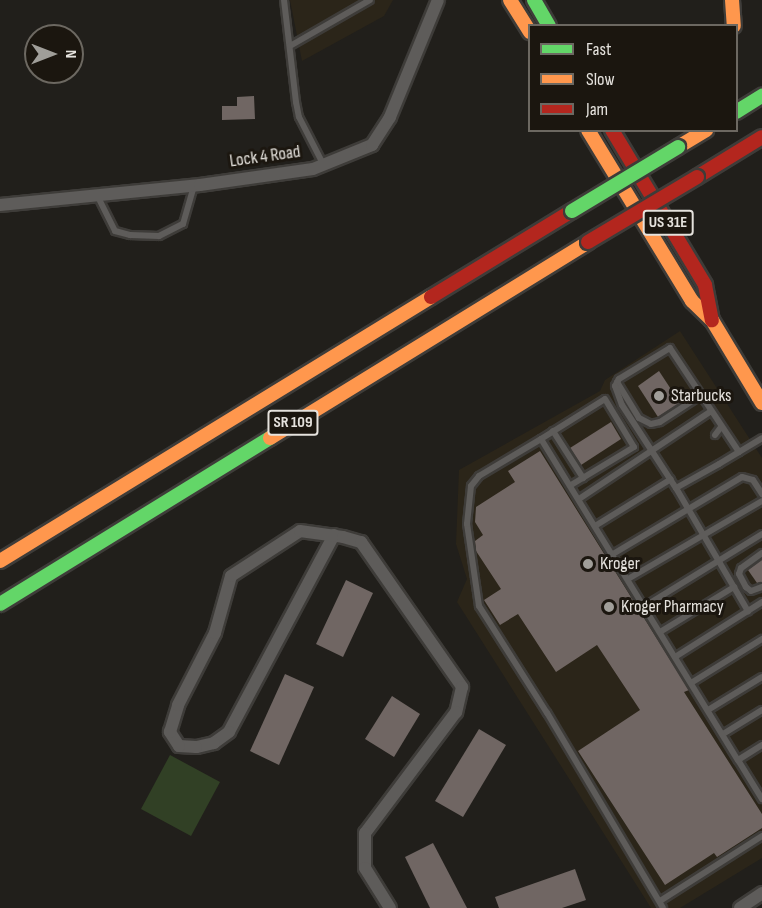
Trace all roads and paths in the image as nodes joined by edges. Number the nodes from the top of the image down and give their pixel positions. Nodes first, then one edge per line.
1 (284, 0) edge
2 (370, 0) edge
3 (438, 0) edge
4 (510, 0) edge
5 (534, 0) edge
6 (732, 0) edge
7 (548, 24) edge
8 (734, 24) edge
9 (528, 29) edge
10 (290, 46) junction
11 (762, 96) edge
12 (738, 111) edge
13 (589, 132) edge
14 (613, 132) edge
15 (692, 132) edge
16 (703, 132) edge
17 (762, 137) edge
18 (678, 147) junction
19 (762, 154) edge
20 (323, 164) junction
21 (711, 168) junction
22 (195, 186) junction
23 (98, 195) junction
24 (0, 205) edge
25 (712, 320) junction
26 (617, 382) junction
27 (700, 396) junction
28 (762, 403) edge
29 (622, 405) junction
30 (612, 411) junction
31 (710, 412) junction
32 (721, 427) junction
33 (553, 430) junction
34 (715, 435) dead end
35 (762, 438) edge
36 (541, 439) junction
37 (654, 451) junction
38 (739, 452) junction
39 (615, 458) junction
40 (623, 471) junction
41 (584, 478) junction
42 (671, 479) junction
43 (570, 485) junction
44 (676, 488) junction
45 (762, 494) edge
46 (579, 499) junction
47 (762, 501) edge
48 (689, 509) junction
49 (596, 526) junction
50 (704, 534) junction
51 (762, 534) edge
52 (334, 535) junction
53 (762, 553) edge
54 (613, 554) junction
55 (719, 560) junction
56 (0, 561) edge
57 (628, 579) junction
58 (734, 587) junction
59 (762, 587) edge
60 (762, 602) edge
61 (0, 604) edge
62 (645, 606) junction
63 (748, 611) junction
64 (660, 632) junction
65 (762, 639) edge
66 (675, 657) junction
67 (762, 677) edge
68 (691, 683) junction
69 (708, 710) junction
70 (762, 710) edge
71 (723, 734) junction
72 (762, 745) edge
73 (738, 760) junction
74 (762, 781) edge
75 (754, 786) junction
76 (762, 799) edge
77 (762, 836) edge
78 (762, 893) edge
79 (661, 905) edge
80 (390, 908) edge
81 (740, 908) edge

1 - 10 lane
2 - 10 lane
3 - 20 street, Lock 4 Road
4 - 9 main road
5 - 7 main road
6 - 8 main road
10 - 20 lane
11 - 12 main road
13 - 25 main road, US 31E
14 - 25 main road, US 31E
15 - 18 main road
16 - 18 main road, SR 109
17 - 21 main road, SR 109
18 - 56 main road, SR 109, bridge
19 - 21 main road
20 - 22 street, Lock 4 Road
21 - 61 main road, SR 109, bridge
22 - 23 street, Lock 4 Road
22 - 23 lane
23 - 24 street, Lock 4 Road
25 - 28 main road, US 31E
26 - 27 lane
26 - 27 lane
26 - 29 lane
27 - 31 lane
29 - 30 lane
29 - 37 lane
30 - 33 lane
30 - 39 lane
31 - 32 lane
31 - 37 lane
32 - 34 lane
32 - 38 lane
33 - 36 lane
33 - 41 lane
35 - 38 lane
36 - 43 lane
36 - 79 lane
37 - 40 lane
37 - 42 lane
38 - 44 lane
39 - 40 lane
39 - 41 lane
40 - 46 lane
41 - 43 lane
42 - 44 lane
42 - 49 lane
43 - 46 lane
44 - 48 lane
45 - 48 lane
46 - 49 lane
47 - 50 lane
48 - 50 lane
48 - 54 lane
49 - 54 lane
50 - 55 lane
50 - 57 lane
51 - 55 lane
52 - 52 street
52 - 80 street
53 - 59 lane
54 - 57 lane
55 - 58 lane
55 - 62 lane
57 - 62 lane
58 - 63 lane
58 - 64 lane
60 - 63 lane
62 - 64 lane
63 - 66 lane
64 - 66 lane
65 - 68 lane
66 - 68 lane
67 - 69 lane
68 - 69 lane
69 - 71 lane
70 - 71 lane
71 - 73 lane
72 - 73 lane
73 - 75 lane
74 - 75 lane
75 - 76 lane
77 - 79 lane
78 - 81 street

